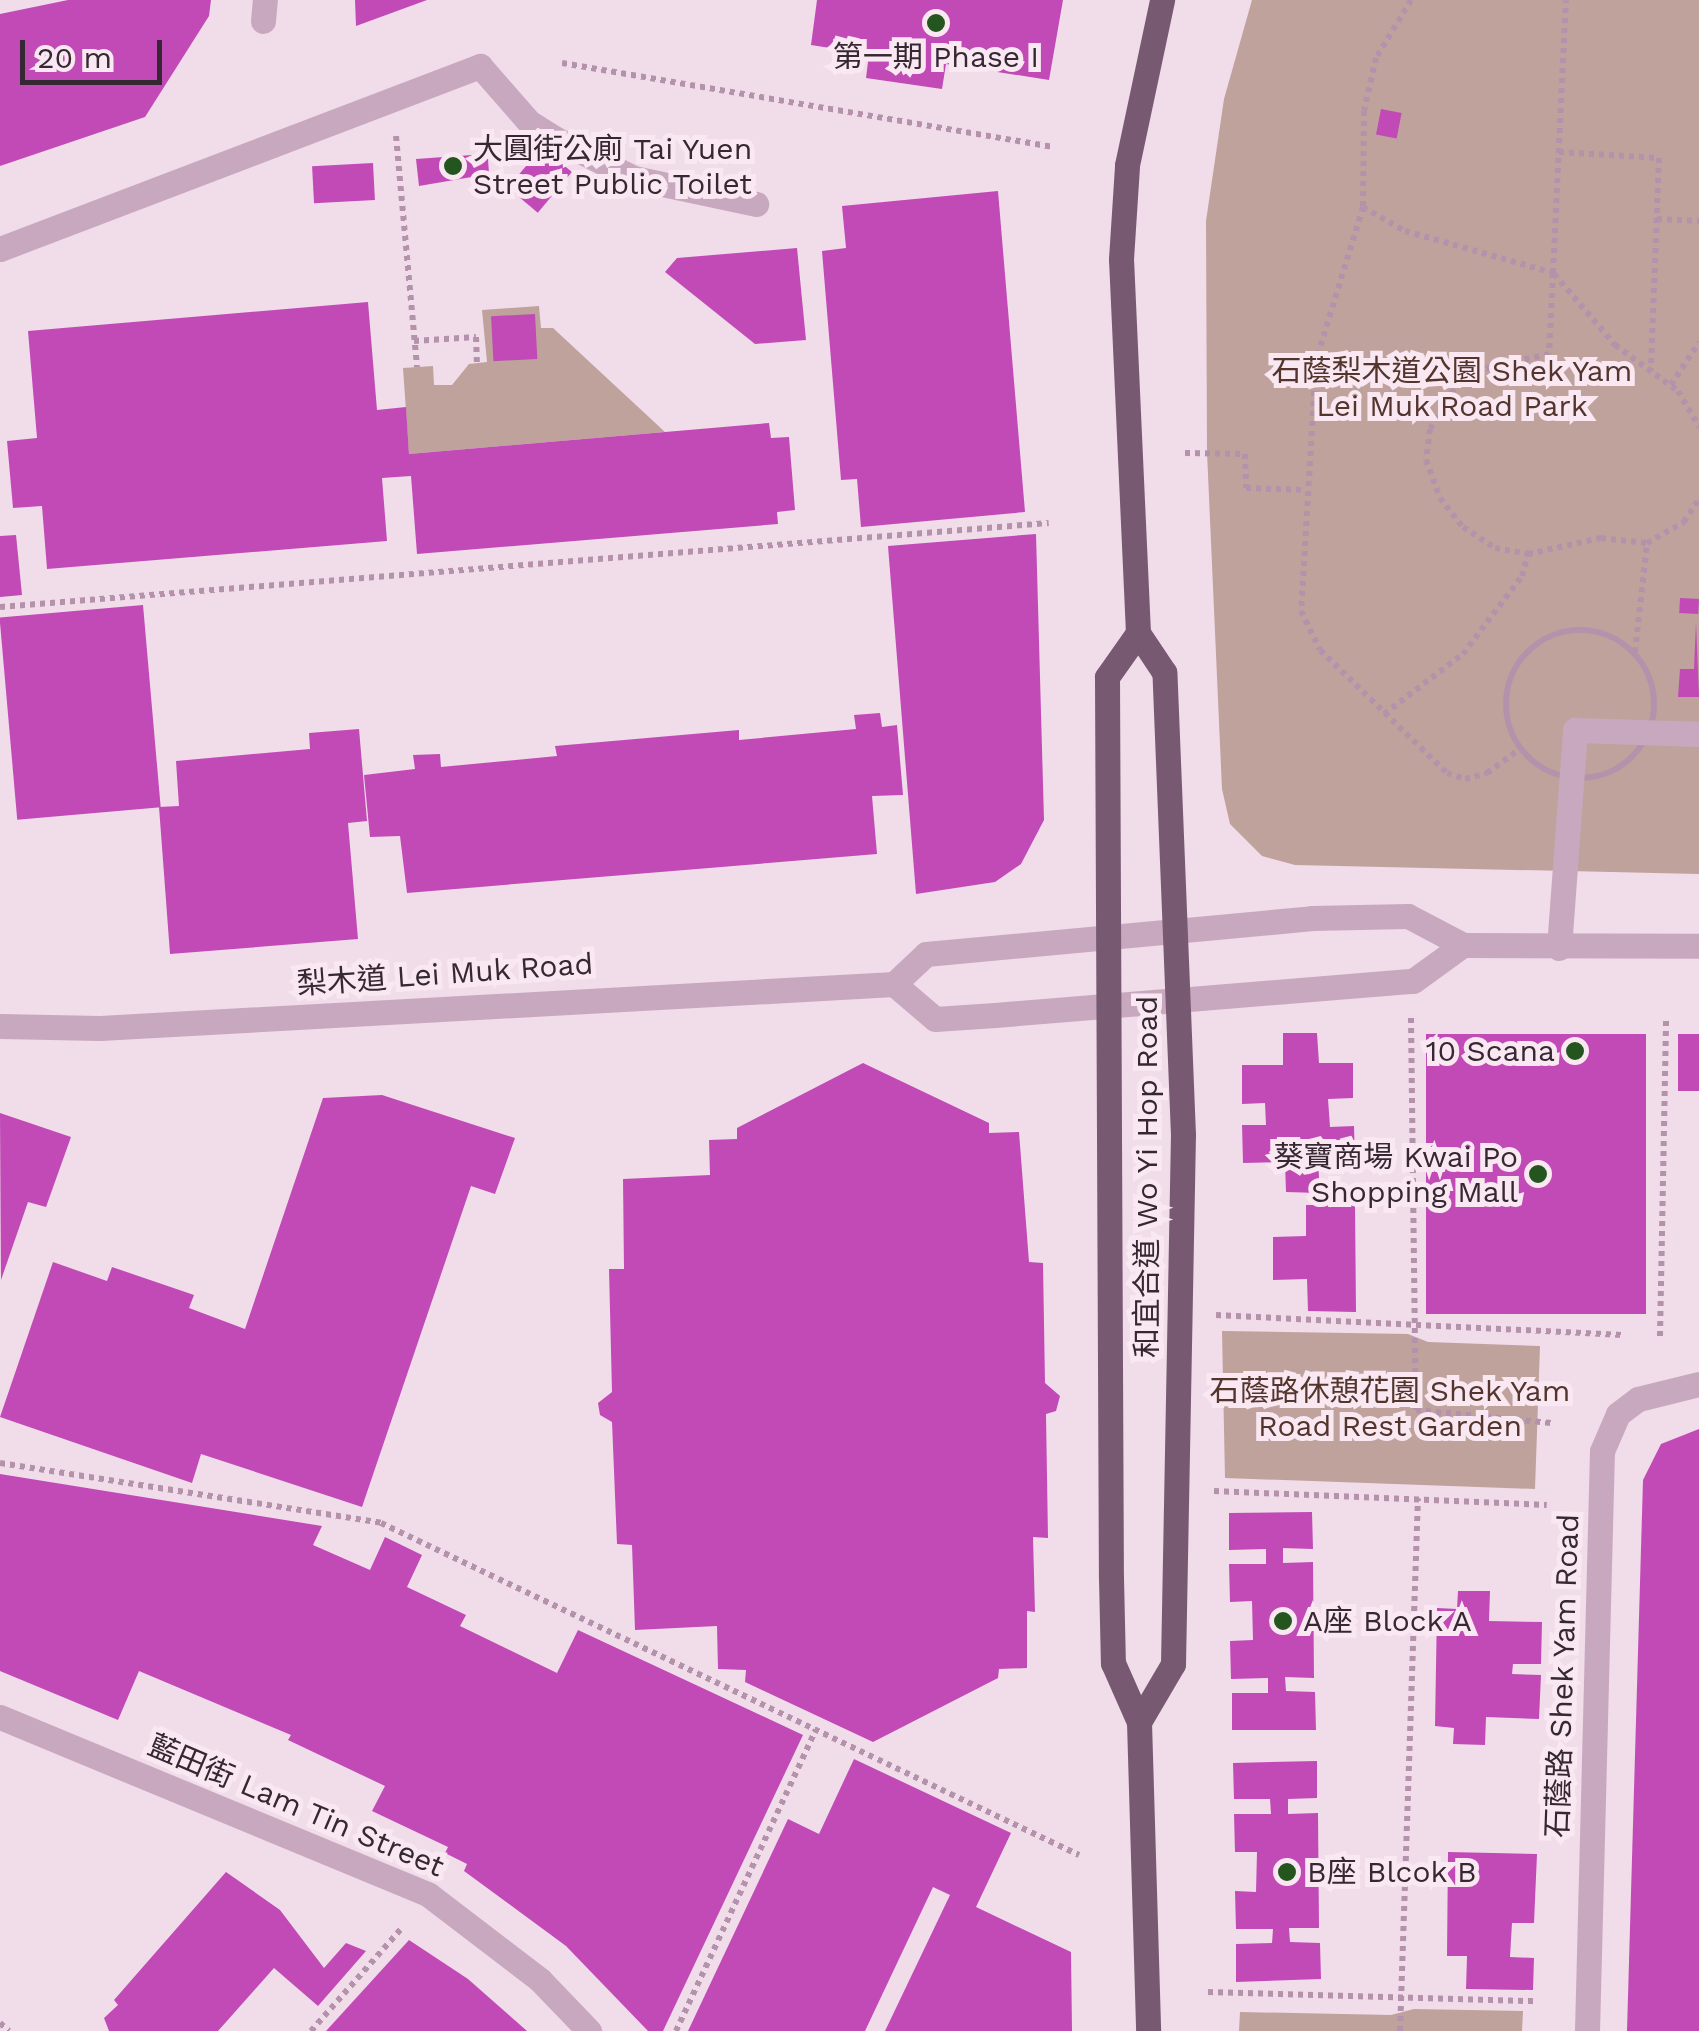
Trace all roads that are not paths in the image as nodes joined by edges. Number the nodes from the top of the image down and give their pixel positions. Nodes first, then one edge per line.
1 (1162, 0) edge
2 (756, 204) dead end
3 (0, 249) edge
4 (1138, 633) junction
5 (1699, 734) edge
6 (1179, 929) junction
7 (1108, 935) junction
8 (1463, 946) junction
9 (1699, 946) edge
10 (1559, 948) junction
11 (894, 984) junction
12 (1180, 997) junction
13 (1108, 1006) junction
14 (0, 1026) edge
15 (1699, 1384) edge
16 (0, 1717) edge
17 (1140, 1722) junction
18 (589, 2031) edge
19 (1148, 2031) edge
20 (1586, 2031) edge

1 - 4 main road, 和宜合道 Wo Yi Hop Road
2 - 3 street
4 - 6 main road, 和宜合道 Wo Yi Hop Road
4 - 7 main road, 和宜合道 Wo Yi Hop Road
5 - 10 street
6 - 7 street
6 - 8 street
6 - 12 main road, 和宜合道 Wo Yi Hop Road
7 - 11 street
7 - 13 main road, 和宜合道 Wo Yi Hop Road
8 - 10 street
8 - 12 street
9 - 10 street
11 - 13 street
11 - 14 street, 梨木道 Lei Muk Road
12 - 13 street
12 - 17 main road, 和宜合道 Wo Yi Hop Road
13 - 17 main road, 和宜合道 Wo Yi Hop Road
15 - 20 street, 石蔭路 Shek Yam Road
16 - 18 street, 藍田街 Lam Tin Street
17 - 19 main road, 和宜合道 Wo Yi Hop Road

